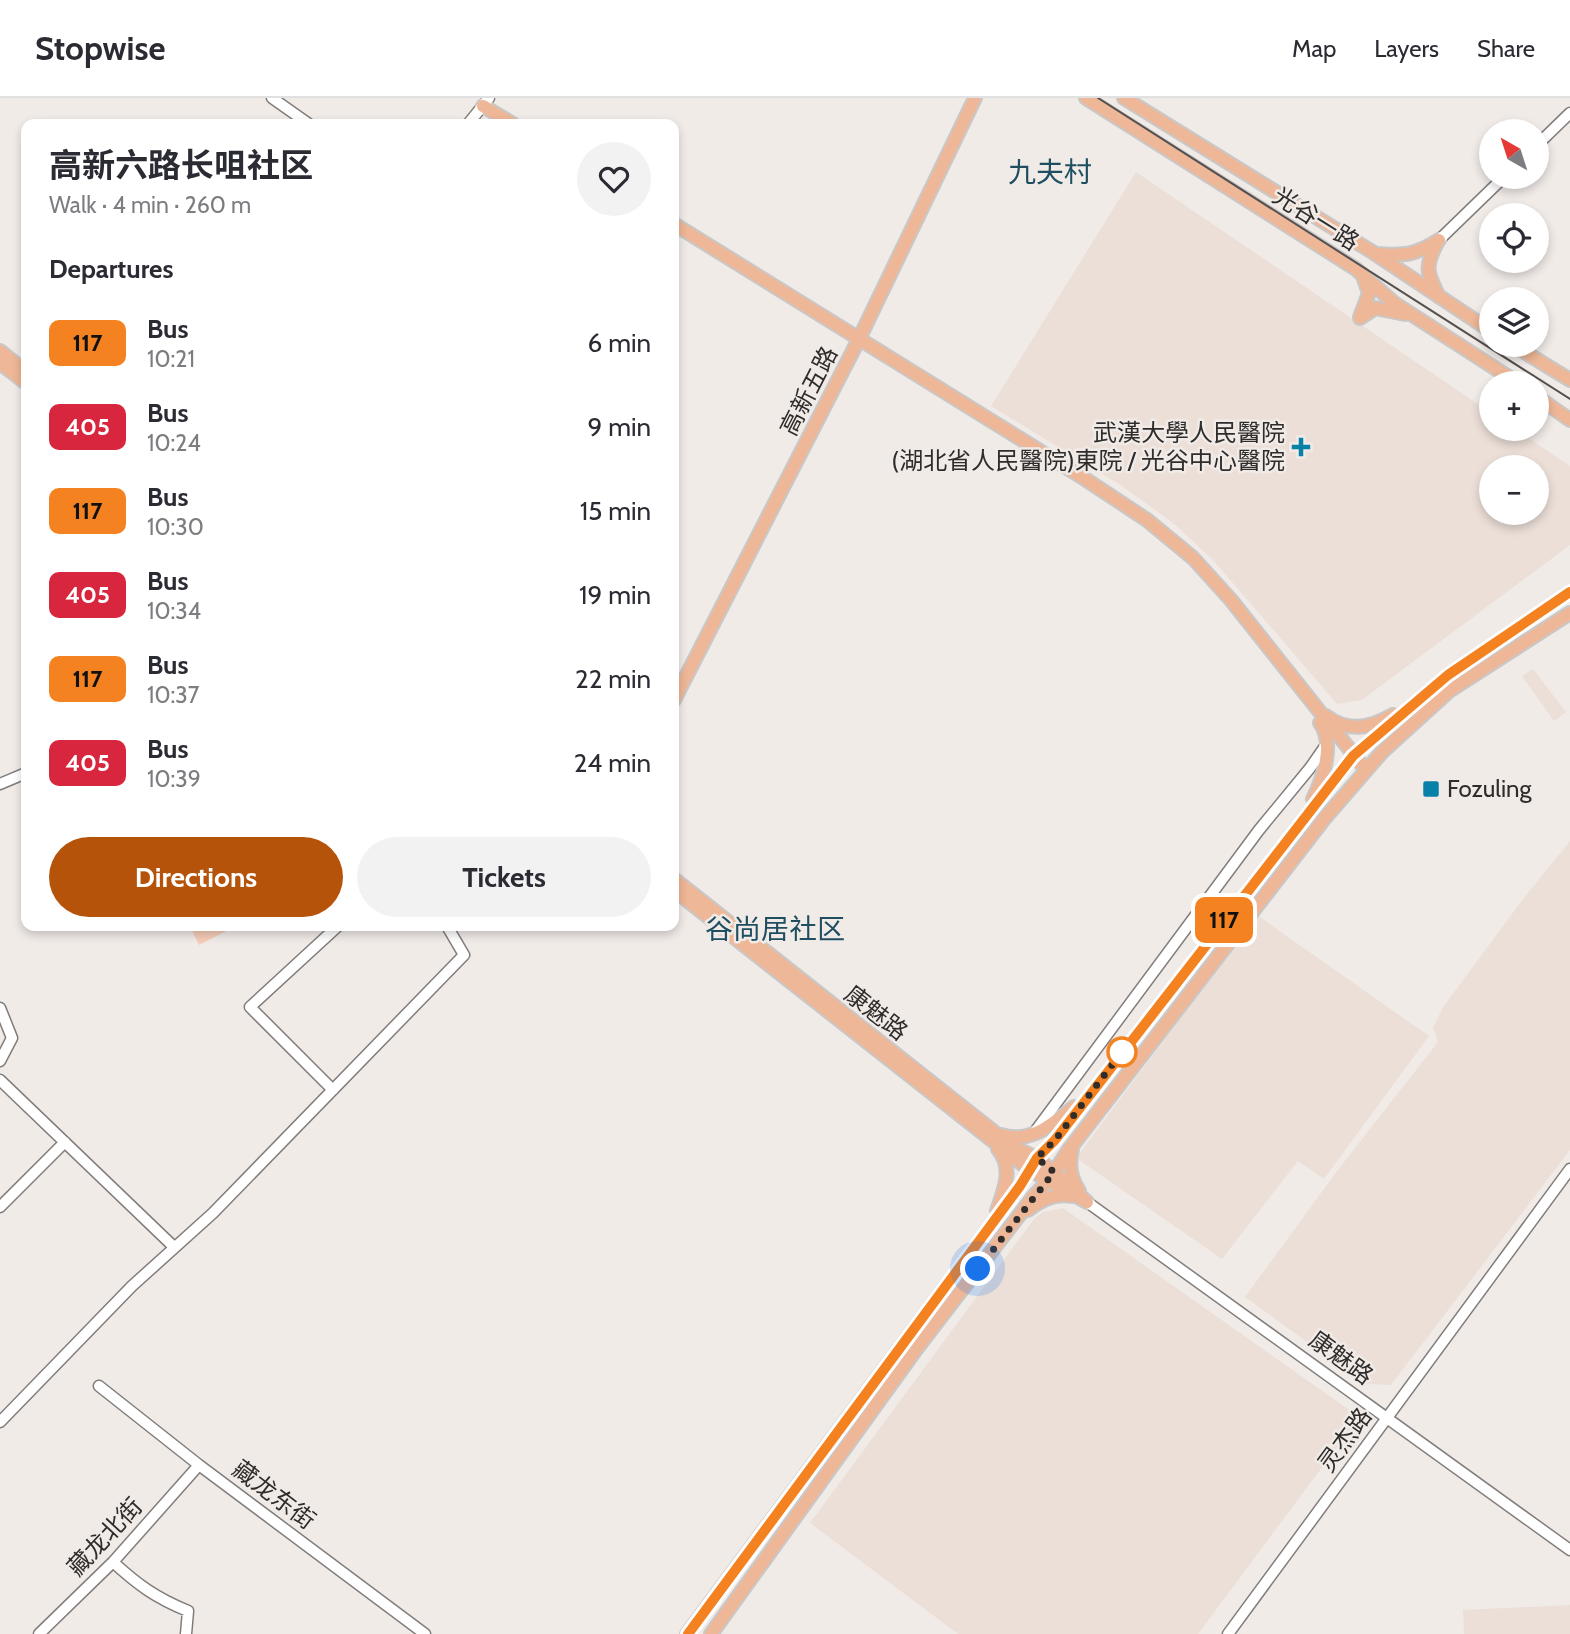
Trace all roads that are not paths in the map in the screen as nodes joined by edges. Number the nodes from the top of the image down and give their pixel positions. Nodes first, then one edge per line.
1 (272, 98) edge
2 (975, 98) edge
3 (1086, 98) edge
4 (1124, 98) edge
5 (484, 104) edge
6 (1570, 113) edge
7 (302, 119) edge
8 (472, 119) edge
9 (498, 119) edge
10 (506, 119) edge
11 (1549, 133) edge
12 (1492, 189) edge
13 (679, 227) edge
14 (679, 233) edge
15 (1439, 240) junction
16 (1374, 253) junction
17 (1356, 269) junction
18 (1439, 298) junction
19 (1413, 316) junction
20 (1479, 323) edge
21 (858, 341) junction
22 (0, 351) edge
23 (1533, 357) edge
24 (0, 363) edge
25 (21, 368) edge
26 (1499, 371) edge
27 (21, 379) edge
28 (1570, 380) edge
29 (1549, 405) edge
30 (1570, 420) edge
31 (1570, 592) edge
32 (1570, 612) edge
33 (679, 689) edge
34 (1415, 704) junction
35 (1316, 714) junction
36 (1326, 745) junction
37 (1351, 758) junction
38 (1363, 773) junction
39 (21, 775) edge
40 (0, 784) edge
41 (1304, 818) junction
42 (679, 883) edge
43 (679, 894) edge
44 (329, 931) edge
45 (450, 931) edge
46 (0, 1008) edge
47 (0, 1061) edge
48 (0, 1080) edge
49 (333, 1090) junction
50 (1088, 1096) junction
51 (1032, 1134) junction
52 (994, 1137) junction
53 (65, 1142) junction
54 (1074, 1143) junction
55 (1037, 1158) junction
56 (1570, 1169) edge
57 (1030, 1170) junction
58 (1051, 1176) junction
59 (1087, 1202) junction
60 (0, 1207) edge
61 (993, 1223) junction
62 (1008, 1230) junction
63 (174, 1247) junction
64 (99, 1386) dead end
65 (1388, 1418) junction
66 (0, 1422) edge
67 (199, 1465) junction
68 (1570, 1550) edge
69 (113, 1562) junction
70 (38, 1634) edge
71 (186, 1634) edge
72 (425, 1634) edge
73 (688, 1634) edge
74 (711, 1634) edge
75 (1228, 1634) edge

1 - 7 street
2 - 21 main road, 高新五路
3 - 17 main road, 光谷一路
4 - 16 main road, 光谷一路
5 - 8 street
5 - 9 main road
5 - 10 main road
6 - 11 street
12 - 15 street
13 - 21 main road
14 - 21 main road
15 - 16 main road
15 - 18 main road
16 - 18 main road, 光谷一路
17 - 19 main road, 光谷一路
17 - 19 main road
18 - 20 main road, 光谷一路
19 - 26 main road, 光谷一路
21 - 33 main road, 高新五路
21 - 35 main road
22 - 25 main road
23 - 28 main road
24 - 27 main road
29 - 30 main road
31 - 34 main road
32 - 38 main road
34 - 35 main road
34 - 37 main road
35 - 36 main road
35 - 37 main road
36 - 41 main road
36 - 51 street
37 - 38 main road
37 - 41 main road
38 - 54 main road
39 - 40 street
41 - 50 main road
42 - 52 main road, 康魅路
43 - 52 main road, 康魅路
44 - 49 street
45 - 49 street
46 - 47 street
48 - 53 street
49 - 63 street
50 - 51 main road
50 - 55 main road
51 - 52 main road
52 - 55 main road, 康魅路
52 - 57 main road, 康魅路
52 - 61 main road
53 - 60 street
53 - 63 street
54 - 58 main road
54 - 59 main road
55 - 57 main road
55 - 58 main road, 康魅路
56 - 65 street, 灵杰路
57 - 58 main road, 康魅路
57 - 61 main road
58 - 59 main road, 康魅路
58 - 62 main road
59 - 62 main road
59 - 65 street, 康魅路
61 - 73 main road
62 - 74 main road
63 - 66 street
64 - 67 street, 藏龙东街
65 - 68 street, 康魅路
65 - 75 street, 灵杰路
67 - 69 street, 藏龙北街
67 - 72 street, 藏龙东街
69 - 70 street, 藏龙北街
69 - 71 street

